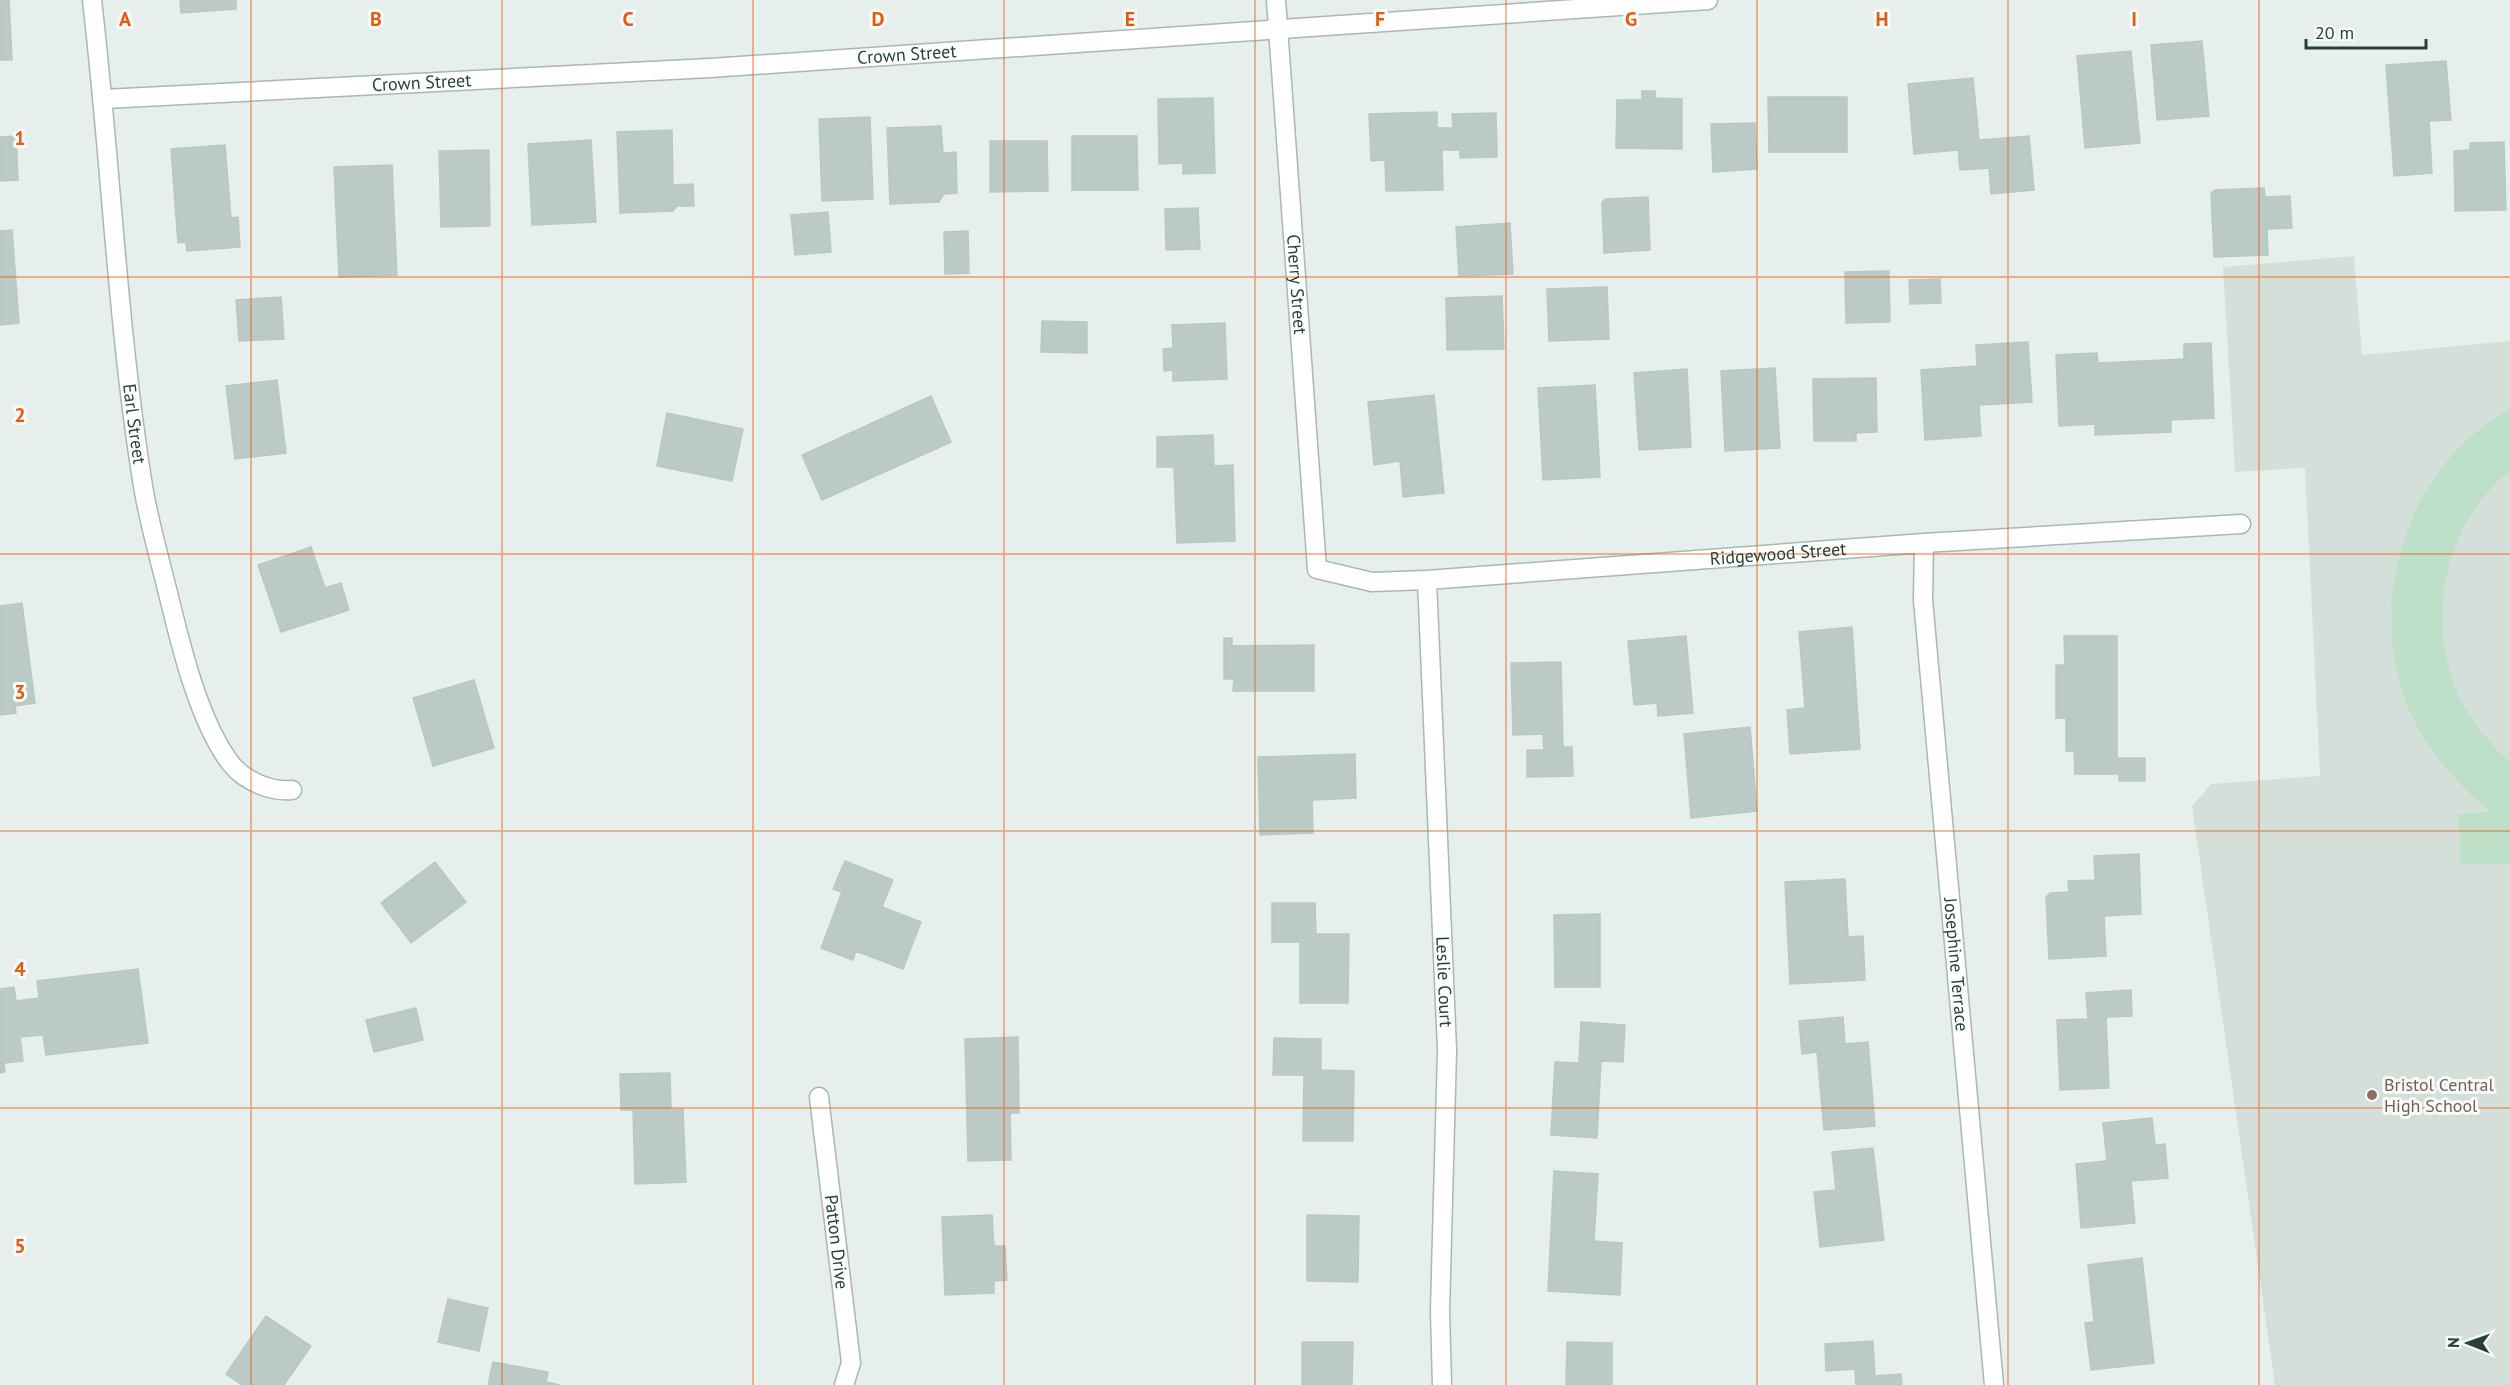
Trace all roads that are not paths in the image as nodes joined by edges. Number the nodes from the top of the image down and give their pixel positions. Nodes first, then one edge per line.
1 (92, 0) edge
2 (1276, 0) edge
3 (1708, 0) edge
4 (1280, 29) junction
5 (104, 99) junction
6 (2241, 524) dead end
7 (1924, 543) junction
8 (1317, 569) joint
9 (1427, 580) junction
10 (292, 790) dead end
11 (819, 1097) dead end
12 (844, 1385) edge
13 (1442, 1385) edge
14 (1994, 1385) edge

1 - 5 street, Earl Street
2 - 4 street, Cherry Street
3 - 4 street, Crown Street
4 - 5 street, Crown Street
4 - 8 street, Cherry Street
5 - 10 street, Earl Street
6 - 7 street, Ridgewood Street
7 - 9 street, Ridgewood Street
7 - 14 street, Josephine Terrace
8 - 9 street, Ridgewood Street
9 - 13 street, Leslie Court
11 - 12 street, Patton Drive

